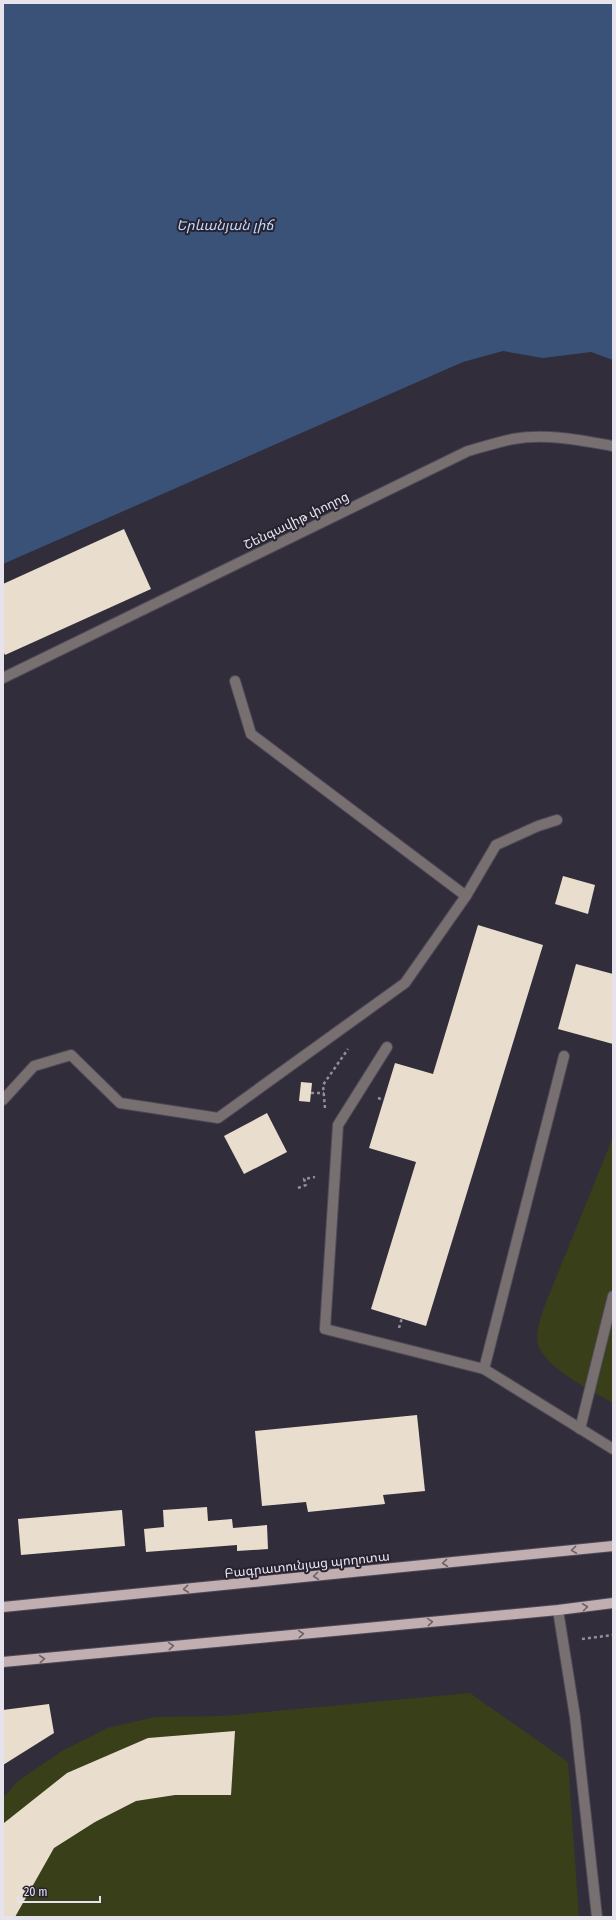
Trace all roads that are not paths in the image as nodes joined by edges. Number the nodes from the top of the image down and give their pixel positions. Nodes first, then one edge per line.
1 (613, 446) edge
2 (3, 678) edge
3 (235, 681) dead end
4 (556, 820) dead end
5 (466, 896) junction
6 (387, 1047) dead end
7 (564, 1056) dead end
8 (3, 1100) edge
9 (613, 1296) edge
10 (484, 1369) junction
11 (580, 1429) junction
12 (613, 1449) edge
13 (613, 1546) edge
14 (613, 1603) edge
15 (3, 1607) edge
16 (558, 1610) junction
17 (3, 1662) edge
18 (597, 1917) edge

1 - 2 street, Շենգավիթ փողոց
3 - 5 street
4 - 5 street
5 - 8 street
6 - 10 street
7 - 10 street
9 - 11 street
10 - 11 street
11 - 12 street
13 -> 15 main road, Բագրատունյաց պողոտա
16 -> 14 main road
17 -> 16 main road
16 - 18 street

